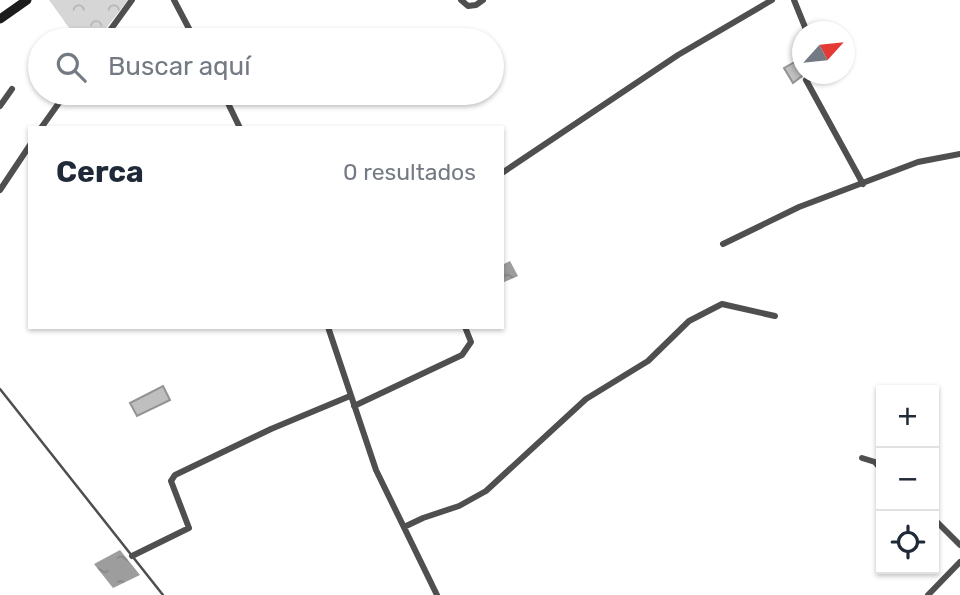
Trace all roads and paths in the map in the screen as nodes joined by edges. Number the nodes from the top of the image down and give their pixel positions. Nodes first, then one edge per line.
1 (27, 0) edge
2 (132, 0) edge
3 (174, 0) edge
4 (461, 0) edge
5 (483, 0) edge
6 (772, 0) edge
7 (794, 0) edge
8 (0, 19) edge
9 (803, 21) edge
10 (112, 28) edge
11 (189, 28) edge
12 (808, 84) edge
13 (12, 89) dead end
14 (57, 105) edge
15 (229, 105) edge
16 (0, 106) edge
17 (42, 126) edge
18 (239, 126) edge
19 (28, 148) edge
20 (960, 154) edge
21 (504, 172) edge
22 (863, 184) junction
23 (0, 190) edge
24 (723, 244) dead end
25 (775, 316) dead end
26 (329, 329) edge
27 (465, 329) edge
28 (0, 389) edge
29 (350, 396) junction
30 (354, 406) junction
31 (862, 458) dead end
32 (876, 464) edge
33 (939, 524) edge
34 (404, 527) junction
35 (960, 545) edge
36 (132, 556) junction
37 (960, 562) edge
38 (163, 595) edge
39 (438, 595) edge
40 (928, 595) edge

1 - 8 main road
2 - 10 street
3 - 11 street
4 - 5 street
6 - 21 street
7 - 9 street
12 - 22 street
13 - 16 street
14 - 17 street
15 - 18 street
19 - 23 street
20 - 22 street
22 - 24 street
25 - 34 street
26 - 29 street
27 - 30 street
28 - 36 lane
29 - 30 street
29 - 36 street
30 - 34 street
31 - 32 street
33 - 35 street
34 - 39 street
36 - 38 lane
37 - 40 street

